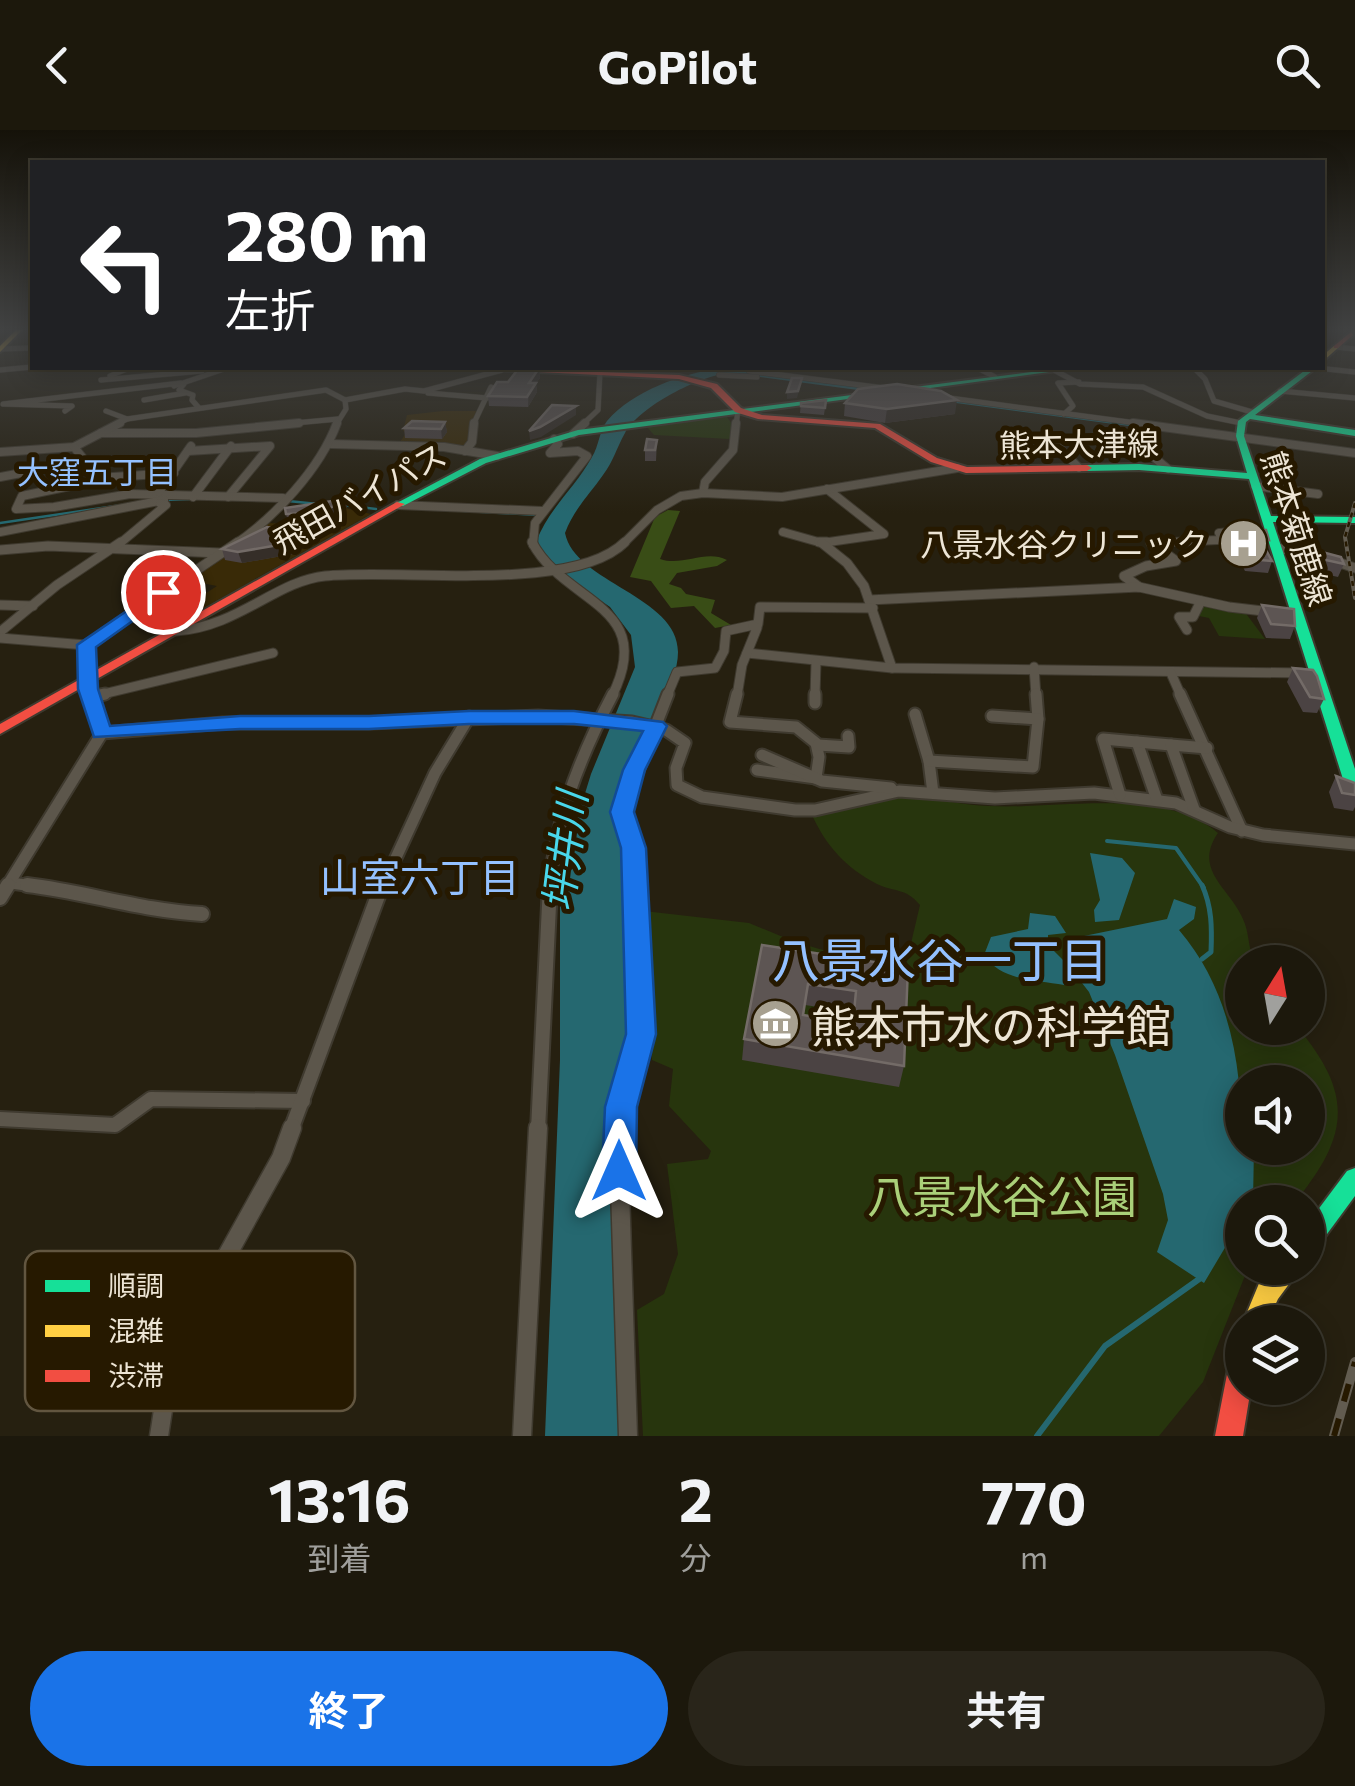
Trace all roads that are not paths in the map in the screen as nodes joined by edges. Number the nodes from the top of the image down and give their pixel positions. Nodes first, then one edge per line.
1 (105, 391) edge
2 (319, 391) edge
3 (328, 391) edge
4 (394, 391) edge
5 (417, 391) edge
6 (427, 391) edge
7 (489, 391) edge
8 (599, 391) edge
9 (719, 391) edge
10 (857, 391) edge
11 (888, 391) edge
12 (902, 391) edge
13 (1063, 391) edge
14 (1151, 391) edge
15 (1210, 391) edge
16 (1280, 391) joint
17 (186, 392) joint
18 (424, 392) junction
19 (872, 393) junction
20 (213, 396) dead end
21 (487, 398) junction
22 (922, 398) edge
23 (1355, 398) edge
24 (144, 400) dead end
25 (345, 400) junction
26 (931, 400) edge
27 (222, 404) junction
28 (199, 408) junction
29 (106, 410) dead end
30 (738, 410) junction
31 (65, 411) dead end
32 (1064, 414) junction
33 (127, 419) junction
34 (338, 419) junction
35 (1148, 430) junction
36 (1243, 430) junction
37 (97, 433) junction
38 (196, 433) junction
39 (1355, 433) edge
40 (574, 434) junction
41 (554, 439) junction
42 (331, 444) junction
43 (231, 446) junction
44 (74, 447) junction
45 (1058, 447) dead end
46 (188, 451) junction
47 (465, 451) junction
48 (0, 452) edge
49 (1355, 453) edge
50 (498, 456) junction
51 (957, 468) junction
52 (1079, 468) junction
53 (1168, 469) junction
54 (174, 474) junction
55 (12, 476) junction
56 (0, 477) edge
57 (1254, 481) junction
58 (7, 487) dead end
59 (827, 489) junction
60 (702, 493) junction
61 (1318, 494) dead end
62 (192, 496) junction
63 (228, 496) junction
64 (162, 498) junction
65 (283, 498) junction
66 (398, 505) junction
67 (543, 511) junction
68 (1355, 520) edge
69 (0, 532) edge
70 (783, 532) dead end
71 (1271, 534) junction
72 (822, 543) junction
73 (0, 550) edge
74 (110, 551) junction
75 (221, 554) junction
76 (1355, 568) edge
77 (557, 571) junction
78 (1139, 587) junction
79 (1201, 601) junction
80 (0, 604) edge
81 (871, 604) junction
82 (33, 606) junction
83 (1297, 614) junction
84 (753, 626) junction
85 (1187, 630) dead end
86 (176, 632) junction
87 (0, 635) edge
88 (86, 645) junction
89 (273, 653) dead end
90 (748, 653) junction
91 (816, 662) junction
92 (1034, 667) junction
93 (892, 668) junction
94 (1172, 673) junction
95 (1316, 673) junction
96 (90, 689) junction
97 (815, 703) dead end
98 (915, 714) dead end
99 (992, 716) dead end
100 (469, 717) junction
101 (1038, 719) junction
102 (604, 720) junction
103 (651, 725) junction
104 (0, 730) edge
105 (102, 733) junction
106 (848, 736) dead end
107 (1138, 742) junction
108 (818, 745) junction
109 (1171, 745) junction
110 (1206, 748) junction
111 (762, 755) dead end
112 (929, 761) junction
113 (757, 770) dead end
114 (816, 778) junction
115 (900, 791) junction
116 (933, 792) junction
117 (1355, 792) edge
118 (1120, 796) junction
119 (1157, 800) junction
120 (1194, 809) junction
121 (1242, 831) junction
122 (1355, 844) edge
123 (11, 883) junction
124 (0, 898) edge
125 (202, 914) dead end
126 (303, 1101) junction
127 (0, 1119) edge
128 (1355, 1178) edge
129 (1325, 1218) edge
130 (229, 1251) edge
131 (1235, 1405) edge
132 (163, 1411) edge
133 (159, 1436) edge
134 (522, 1436) edge
135 (628, 1436) edge
136 (1229, 1436) edge

1 - 31 street
2 - 27 street
3 - 25 street
4 - 25 street
5 - 18 street
6 - 18 street
7 - 21 street
8 - 40 street
9 - 30 main road
10 - 19 street
11 - 19 main road, 飛田バイパス
12 - 32 street
13 - 32 street
14 - 36 street
15 - 36 street
16 - 23 street
16 - 36 main road, 熊本菊鹿線
17 - 24 street
17 - 28 street
18 - 21 street
19 - 22 street
19 - 30 main road, 飛田バイパス
20 - 27 street
21 - 47 street
25 - 34 street
26 - 35 street
27 - 28 street
28 - 33 street
29 - 33 street
30 - 40 main road, 飛田バイパス
30 - 51 main road, 熊本大津線
30 - 60 street
32 - 36 street
33 - 37 street
34 - 38 street
34 - 42 street
35 - 36 street
35 - 53 street
36 - 39 main road
36 - 49 street
36 - 57 main road, 熊本菊鹿線
37 - 38 street
37 - 44 street
38 - 46 street
40 - 41 main road, 飛田バイパス
41 - 50 main road, 飛田バイパス
41 - 67 street
42 - 47 street
42 - 65 street
43 - 46 street
43 - 62 street
43 - 63 street
44 - 48 street
44 - 55 street
45 - 52 street
46 - 54 street
47 - 50 street
50 - 66 main road, 飛田バイパス
51 - 52 main road, 熊本大津線
51 - 59 street
52 - 53 main road, 熊本大津線
53 - 57 main road, 熊本大津線
54 - 64 street
54 - 64 street
55 - 56 street
55 - 58 street
57 - 61 street
57 - 71 main road, 熊本菊鹿線
59 - 60 street
59 - 72 street
60 - 77 street
62 - 63 street
62 - 64 street
63 - 65 street
64 - 69 street
64 - 74 street
65 - 75 street
66 - 67 street
66 - 86 main road, 飛田バイパス
67 - 77 street
68 - 71 main road
70 - 72 street
71 - 76 street
71 - 78 street
71 - 83 main road, 熊本菊鹿線
72 - 81 street
73 - 74 street
74 - 75 street
74 - 82 street
75 - 88 street
77 - 86 street
77 - 102 street
78 - 79 street
78 - 81 street
79 - 83 street
79 - 85 street
80 - 82 street
81 - 84 street
81 - 93 street
82 - 87 street
83 - 95 main road, 熊本菊鹿線
84 - 90 street
84 - 103 street
86 - 96 main road, 飛田バイパス
87 - 88 street
88 - 96 street
89 - 96 street
90 - 91 street
90 - 108 street
91 - 93 street
91 - 97 street
92 - 93 street
92 - 94 street
92 - 101 street
94 - 95 street
94 - 110 street
95 - 117 main road, 熊本菊鹿線
96 - 104 main road, 飛田バイパス
96 - 105 street
98 - 112 street
99 - 101 street
100 - 102 street
100 - 105 street
100 - 126 street
101 - 112 street
102 - 103 street
102 - 134 street
103 - 115 street
103 - 135 street
105 - 123 street
106 - 108 street
107 - 109 street
107 - 118 street
107 - 119 street
108 - 114 street
109 - 110 street
109 - 120 street
110 - 121 street
111 - 114 street
112 - 116 street
113 - 114 street
114 - 115 street
115 - 116 street
116 - 118 street
118 - 119 street
119 - 120 street
120 - 121 street
121 - 122 street
123 - 124 street
123 - 125 street
126 - 127 street
126 - 130 street
128 - 129 main road
131 - 136 main road
132 - 133 street

